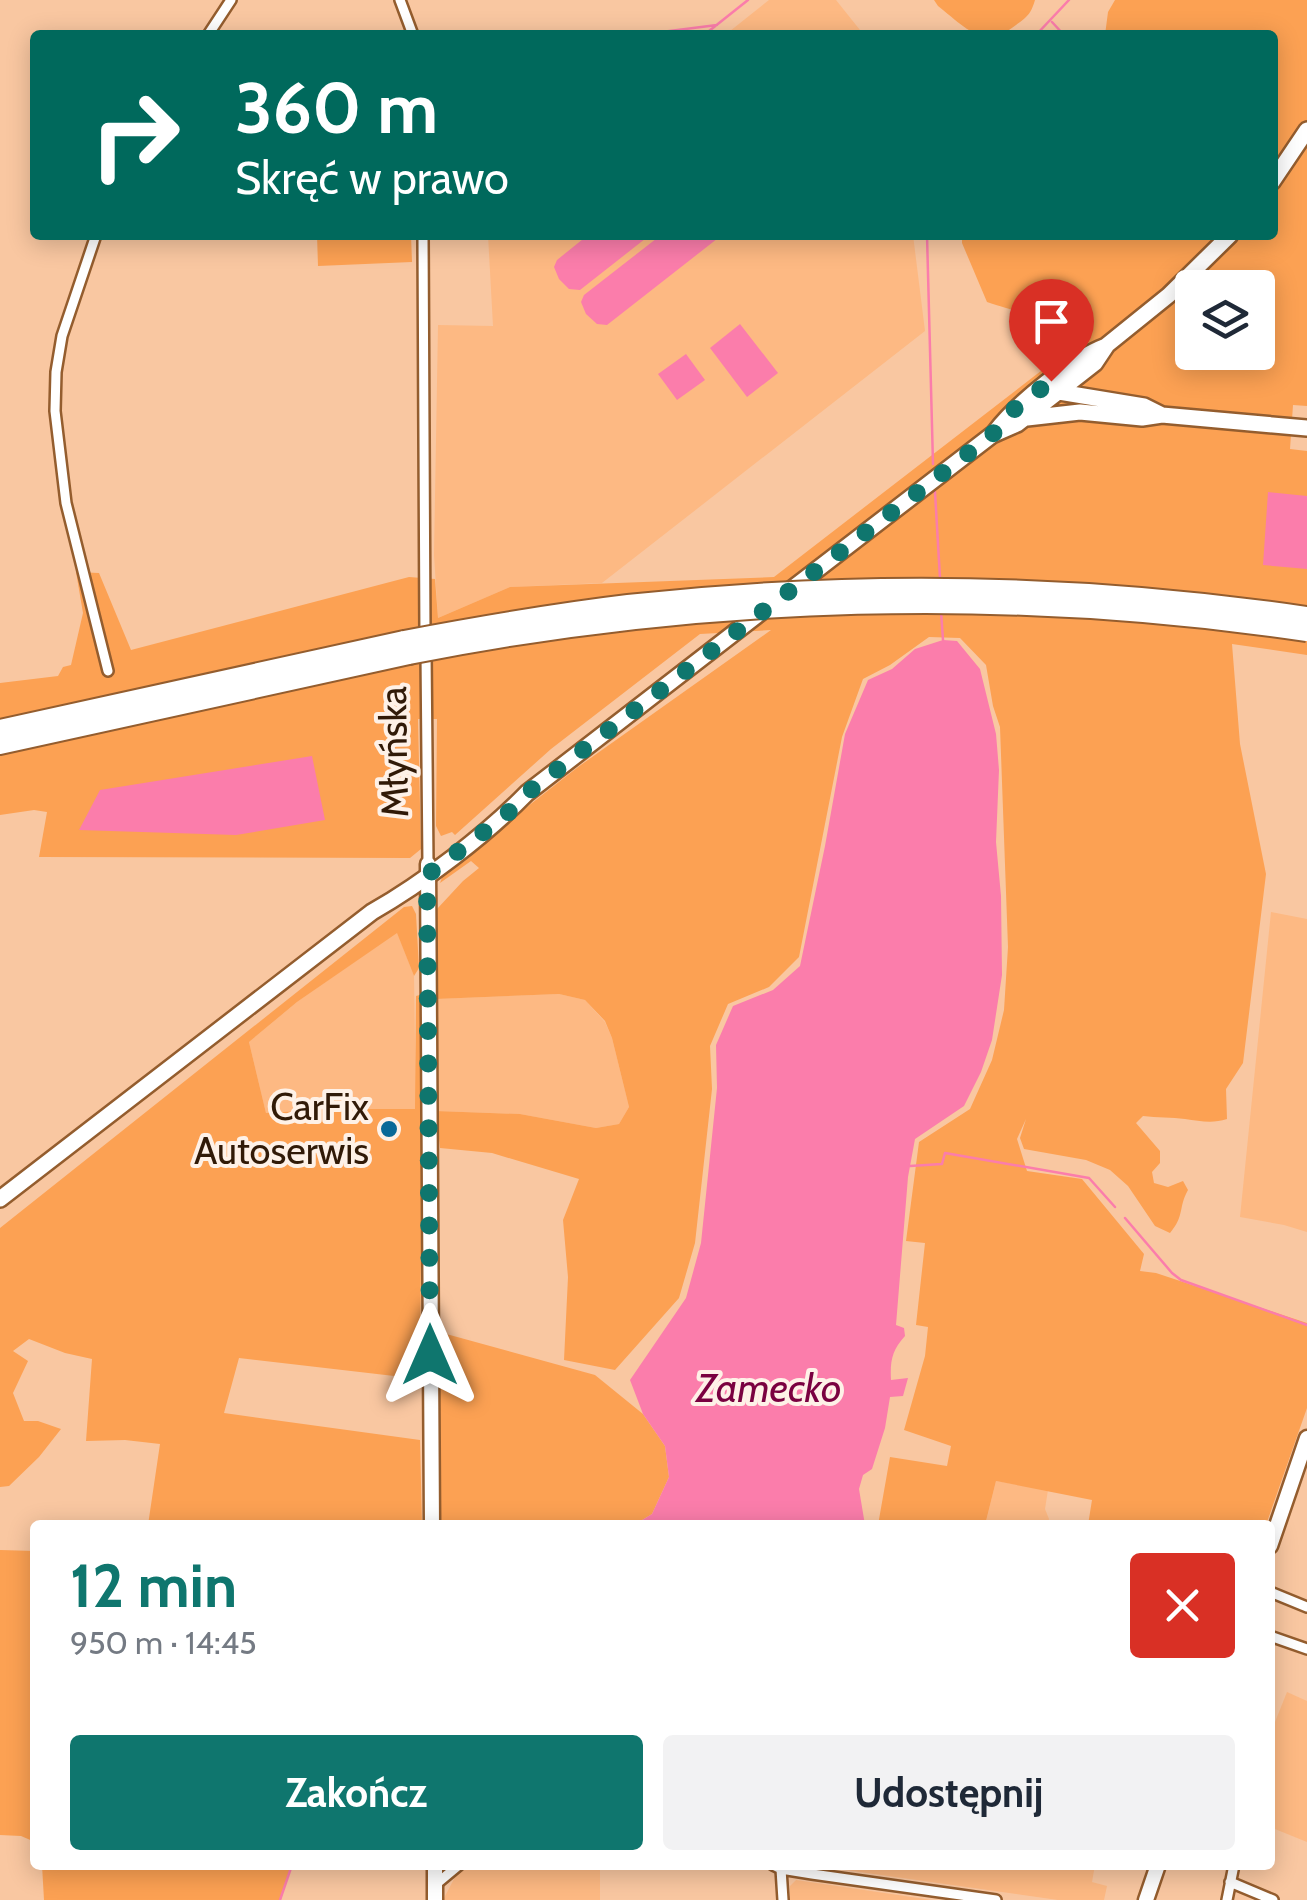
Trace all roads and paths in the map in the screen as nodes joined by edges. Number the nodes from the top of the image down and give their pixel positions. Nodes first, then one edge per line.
1 (231, 0) edge
2 (400, 0) edge
3 (211, 30) edge
4 (410, 30) edge
5 (1307, 130) edge
6 (1278, 173) edge
7 (94, 240) edge
8 (423, 240) edge
9 (1225, 240) edge
10 (1107, 346) junction
11 (1095, 363) junction
12 (1055, 386) junction
13 (1100, 398) junction
14 (1080, 412) junction
15 (1162, 415) junction
16 (1026, 418) junction
17 (1307, 428) edge
18 (992, 435) junction
19 (1307, 616) edge
20 (1307, 632) edge
21 (406, 648) junction
22 (108, 671) dead end
23 (0, 729) edge
24 (0, 746) edge
25 (427, 870) junction
26 (0, 1199) edge
27 (1307, 1438) edge
28 (432, 1520) edge
29 (1275, 1531) edge
30 (1275, 1594) edge
31 (1307, 1607) edge
32 (1275, 1638) edge
33 (1307, 1649) edge
34 (455, 1870) edge
35 (778, 1870) edge
36 (797, 1870) edge
37 (1156, 1870) edge
38 (1233, 1870) edge
39 (1230, 1882) junction
40 (435, 1892) edge
41 (783, 1900) edge
42 (996, 1900) edge
43 (1146, 1900) edge
44 (1227, 1900) edge
45 (1273, 1900) edge

1 - 3 street
2 - 4 street
5 - 6 main road
7 - 22 street
8 - 25 street, Młyńska
9 - 10 main road
10 - 11 main road
10 - 12 main road
11 - 12 main road
11 - 13 main road
12 - 13 main road
12 - 14 main road
12 - 16 main road
12 - 18 main road
13 - 15 main road
14 - 15 main road
14 - 16 main road
15 - 17 main road
16 - 18 main road
18 - 25 main road
19 - 21 highway, bridge
20 - 21 highway, bridge
21 - 23 highway
21 - 24 highway
25 - 26 main road
25 - 28 street, Młyńska
27 - 29 street
30 - 31 street
32 - 33 street
34 - 40 street
35 - 41 street
36 - 42 street
37 - 43 street
38 - 39 street
39 - 44 street
39 - 45 street

